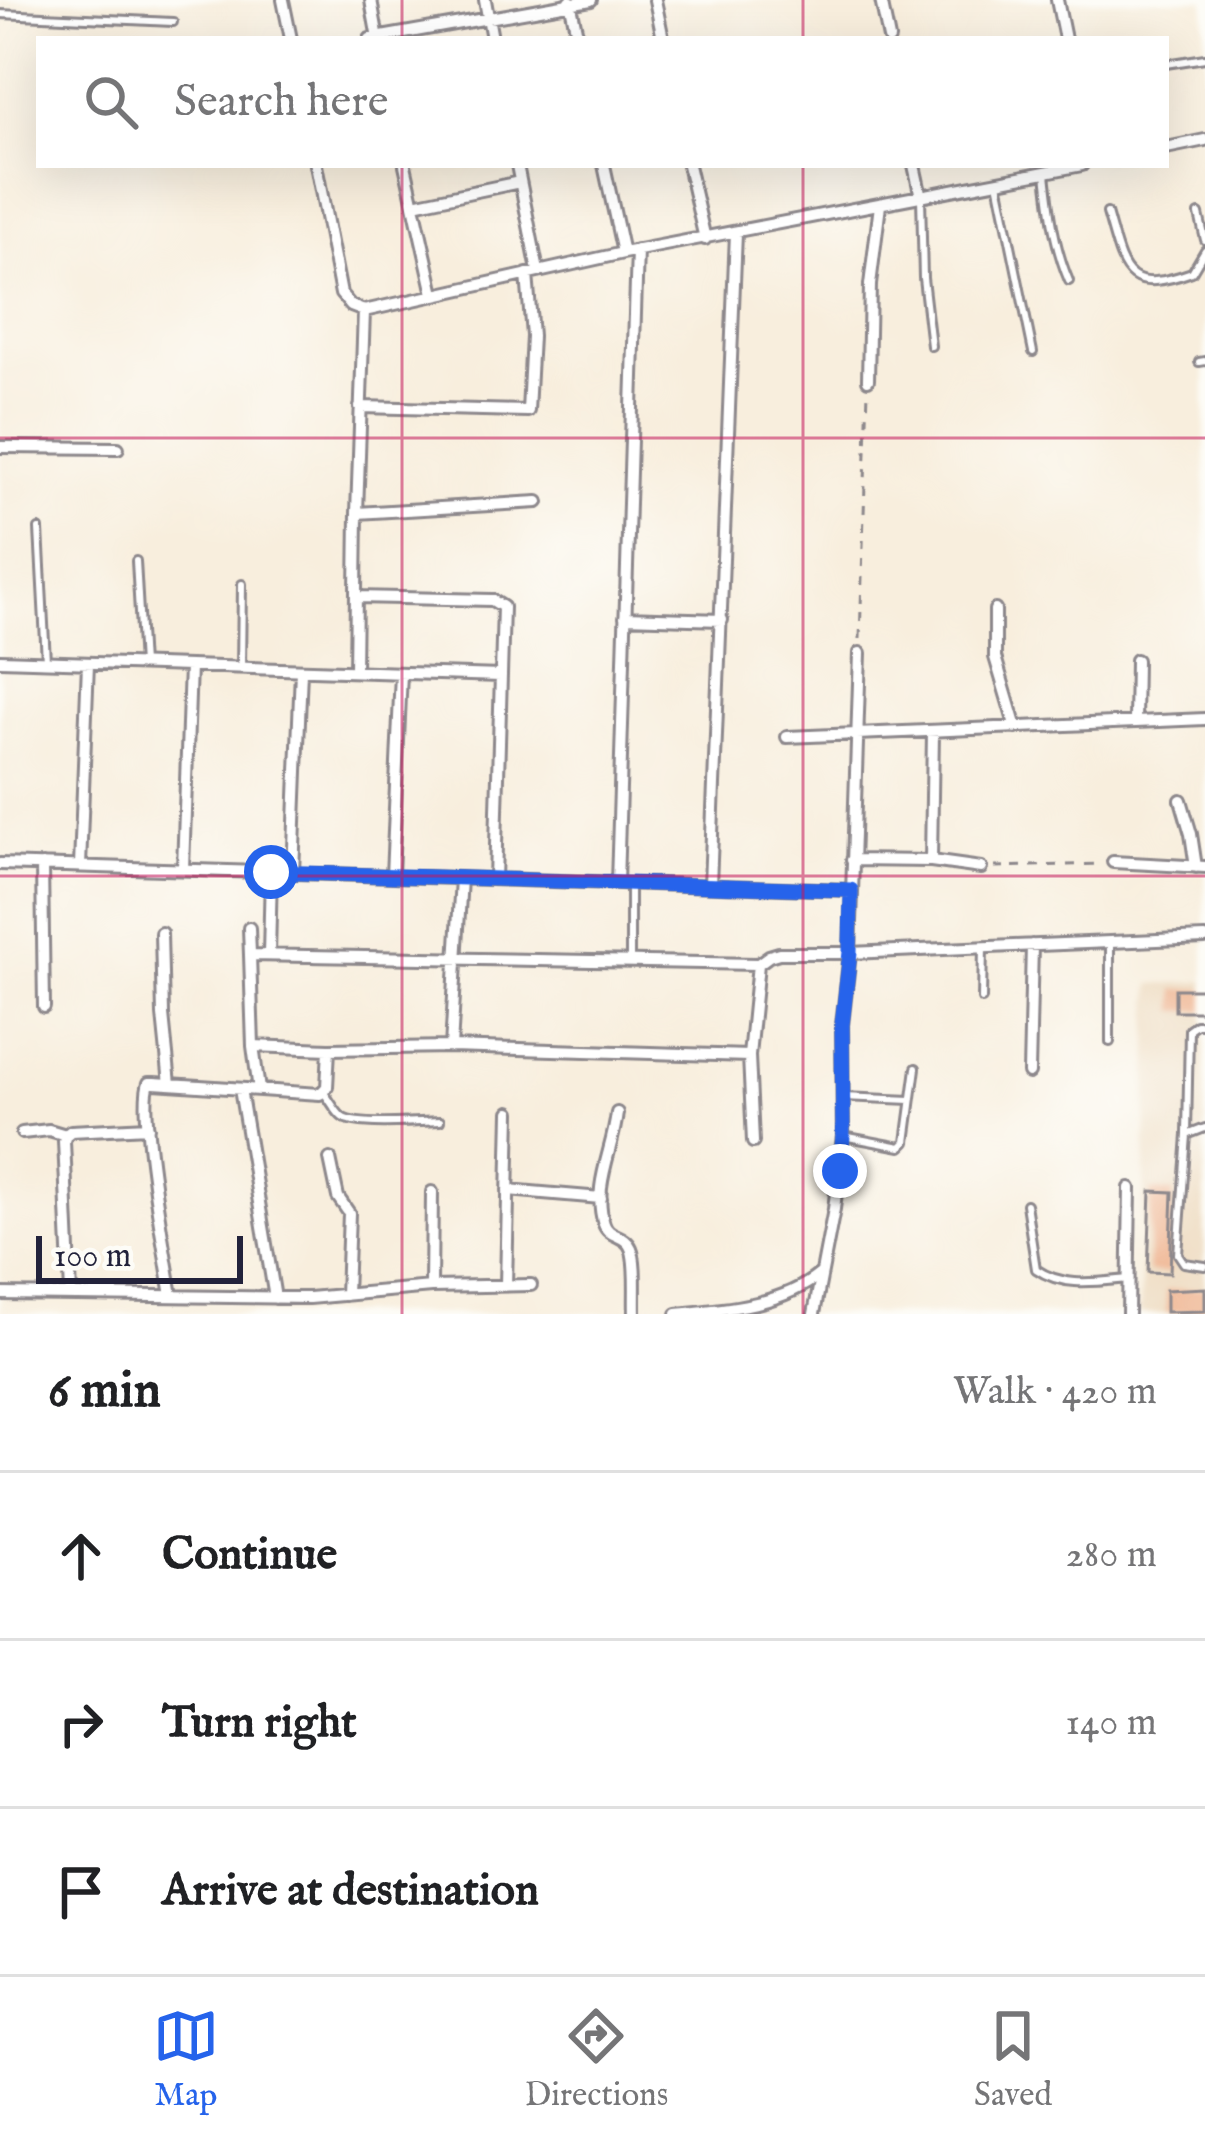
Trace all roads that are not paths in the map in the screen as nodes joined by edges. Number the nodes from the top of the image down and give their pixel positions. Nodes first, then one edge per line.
1 (283, 0) edge
2 (370, 0) edge
3 (485, 0) edge
4 (591, 0) edge
5 (655, 0) edge
6 (881, 0) edge
7 (1057, 0) edge
8 (570, 2) edge
9 (0, 14) edge
10 (488, 19) junction
11 (172, 22) dead end
12 (290, 36) edge
13 (375, 36) edge
14 (387, 36) edge
15 (491, 36) edge
16 (577, 36) edge
17 (661, 36) edge
18 (888, 36) edge
19 (1063, 36) edge
20 (1205, 58) edge
21 (1169, 64) edge
22 (1205, 140) edge
23 (1169, 147) edge
24 (317, 168) edge
25 (406, 168) edge
26 (518, 168) edge
27 (605, 168) edge
28 (689, 168) edge
29 (915, 168) edge
30 (1067, 168) edge
31 (1046, 172) junction
32 (520, 182) junction
33 (998, 182) junction
34 (921, 197) junction
35 (414, 204) junction
36 (880, 205) junction
37 (1107, 213) dead end
38 (1199, 214) dead end
39 (736, 232) junction
40 (705, 238) junction
41 (1205, 240) edge
42 (637, 250) junction
43 (1205, 250) edge
44 (622, 253) junction
45 (533, 272) junction
46 (1069, 280) dead end
47 (434, 294) junction
48 (364, 310) junction
49 (931, 346) dead end
50 (1033, 352) dead end
51 (868, 380) road end
52 (360, 407) junction
53 (0, 447) edge
54 (118, 448) dead end
55 (538, 502) dead end
56 (357, 513) junction
57 (39, 529) dead end
58 (136, 561) dead end
59 (242, 584) dead end
60 (356, 597) junction
61 (995, 610) dead end
62 (625, 617) junction
63 (722, 620) junction
64 (860, 652) road end
65 (0, 660) edge
66 (1136, 660) dead end
67 (46, 662) junction
68 (88, 664) junction
69 (142, 665) junction
70 (190, 667) junction
71 (242, 668) junction
72 (301, 670) junction
73 (355, 671) junction
74 (401, 673) junction
75 (501, 676) junction
76 (1205, 719) edge
77 (1136, 722) junction
78 (1016, 728) junction
79 (933, 732) junction
80 (858, 736) junction
81 (787, 737) dead end
82 (1181, 800) dead end
83 (852, 860) junction
84 (931, 861) junction
85 (1113, 862) road end
86 (0, 864) edge
87 (42, 865) junction
88 (80, 866) junction
89 (1200, 867) edge
90 (981, 868) road end
91 (183, 869) junction
92 (271, 872) junction
93 (293, 873) junction
94 (392, 876) junction
95 (461, 878) junction
96 (495, 879) junction
97 (624, 883) junction
98 (710, 885) junction
99 (851, 890) junction
100 (249, 928) dead end
101 (161, 933) dead end
102 (1205, 938) edge
103 (1110, 942) junction
104 (1032, 945) junction
105 (983, 947) junction
106 (850, 952) junction
107 (250, 955) junction
108 (269, 956) junction
109 (454, 958) junction
110 (631, 962) junction
111 (758, 964) junction
112 (982, 999) dead end
113 (44, 1007) dead end
114 (1205, 1024) edge
115 (1110, 1042) dead end
116 (253, 1046) junction
117 (451, 1047) junction
118 (329, 1049) junction
119 (749, 1056) junction
120 (916, 1068) dead end
121 (1029, 1073) dead end
122 (170, 1084) junction
123 (240, 1089) junction
124 (259, 1090) junction
125 (324, 1093) junction
126 (843, 1097) junction
127 (912, 1100) junction
128 (510, 1112) dead end
129 (617, 1113) dead end
130 (440, 1120) dead end
131 (148, 1127) junction
132 (1205, 1128) edge
133 (22, 1133) dead end
134 (66, 1135) junction
135 (1186, 1135) junction
136 (843, 1136) junction
137 (753, 1142) dead end
138 (330, 1159) dead end
139 (1130, 1188) dead end
140 (508, 1190) junction
141 (432, 1192) dead end
142 (602, 1198) junction
143 (1026, 1204) dead end
144 (1205, 1266) edge
145 (820, 1274) junction
146 (1128, 1280) junction
147 (506, 1285) junction
148 (531, 1285) dead end
149 (431, 1287) junction
150 (0, 1294) edge
151 (71, 1294) junction
152 (346, 1294) junction
153 (172, 1296) junction
154 (275, 1298) junction
155 (635, 1314) edge
156 (677, 1314) edge
157 (814, 1314) edge
158 (1128, 1314) edge

1 - 12 street
2 - 13 street
3 - 10 street
4 - 8 street
5 - 17 street
6 - 18 street
7 - 19 street
8 - 10 street
8 - 16 street
9 - 11 lane
10 - 14 street
10 - 15 street
20 - 21 lane
22 - 23 street
24 - 48 street
25 - 35 street
26 - 32 street
27 - 44 street
28 - 40 street
29 - 34 street
30 - 31 street
31 - 33 street
31 - 46 lane
32 - 35 street
32 - 45 street
33 - 34 street
33 - 50 lane
34 - 36 street
34 - 49 lane
35 - 47 street
36 - 39 street
36 - 51 street
37 - 43 lane
38 - 41 lane
39 - 40 street
39 - 63 street
40 - 42 street
42 - 44 street
42 - 62 street
44 - 45 street
45 - 47 street
45 - 52 street
47 - 48 street
48 - 52 street
52 - 56 street
53 - 54 street
55 - 56 street
56 - 60 street
57 - 67 lane
58 - 69 lane
59 - 71 lane
60 - 73 street
60 - 75 street
61 - 78 street
62 - 63 street
62 - 97 street
63 - 98 street
64 - 80 street
65 - 67 street
66 - 77 street
67 - 68 street
68 - 69 street
68 - 88 street
69 - 70 street
70 - 71 street
70 - 91 street
71 - 72 street
72 - 73 street
72 - 93 street
73 - 74 street
74 - 75 street
74 - 94 street
75 - 96 street
76 - 77 street
77 - 78 street
78 - 79 street
79 - 80 street
79 - 84 street
80 - 81 street
80 - 83 street
82 - 89 street
83 - 84 street
83 - 99 street
84 - 90 street
85 - 89 street
86 - 87 street
87 - 88 street
87 - 113 street
88 - 91 street
91 - 92 street
92 - 93 street
92 - 108 street
93 - 94 street
94 - 95 street
95 - 96 street
95 - 109 street
96 - 97 street
97 - 98 street
97 - 110 lane
98 - 99 street
99 - 106 street
100 - 107 street
101 - 122 street
102 - 103 street
103 - 104 street
103 - 115 lane
104 - 105 street
104 - 121 street
105 - 106 street
105 - 112 lane
106 - 111 street
106 - 126 street
107 - 108 street
107 - 116 street
108 - 109 street
109 - 110 street
109 - 117 street
110 - 111 street
111 - 119 street
114 - 135 lane
116 - 118 street
116 - 124 street
117 - 118 street
117 - 119 street
118 - 125 street
119 - 137 street
120 - 127 lane
122 - 123 street
122 - 131 street
123 - 124 street
123 - 154 street
124 - 125 street
125 - 130 lane
126 - 127 lane
126 - 136 street
127 - 136 lane
128 - 140 street
129 - 142 street
131 - 134 street
131 - 153 street
132 - 135 lane
133 - 134 street
134 - 151 street
135 - 144 lane
136 - 145 street
138 - 152 street
139 - 146 street
140 - 142 street
140 - 147 street
141 - 149 street
142 - 155 street
143 - 146 lane
145 - 156 street
145 - 157 street
146 - 158 street
147 - 148 street
147 - 149 street
149 - 152 street
150 - 151 street
151 - 153 street
152 - 154 street
153 - 154 street

